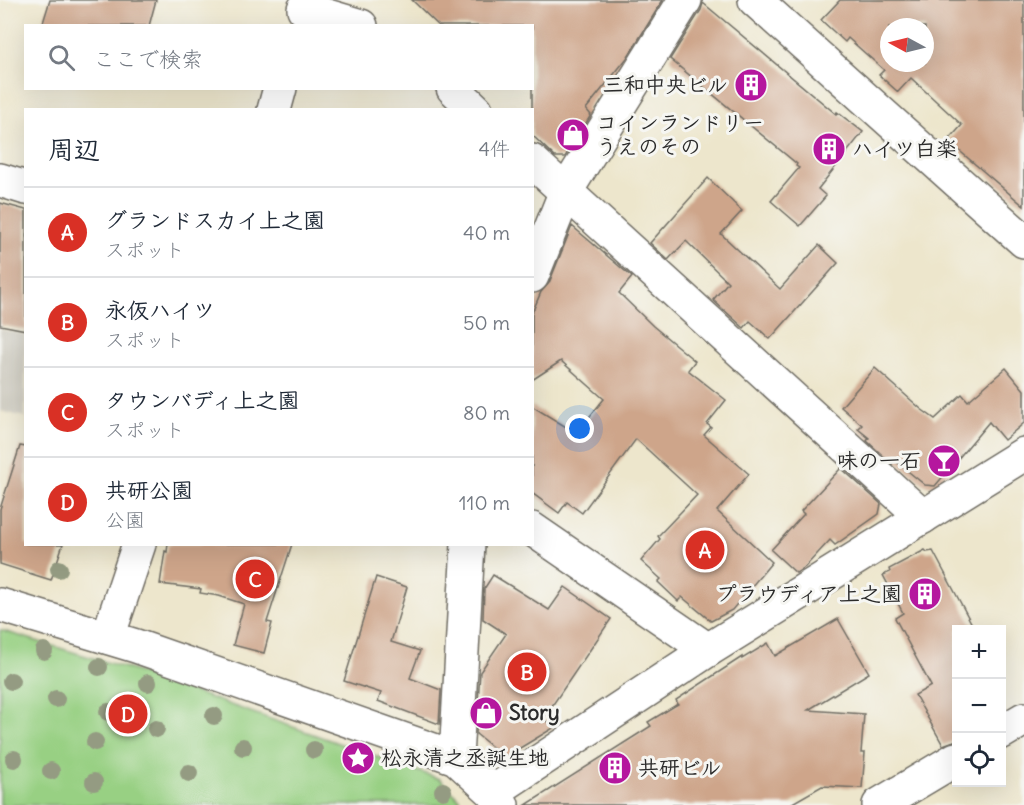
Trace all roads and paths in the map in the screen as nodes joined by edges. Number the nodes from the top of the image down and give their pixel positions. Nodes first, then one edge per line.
1 (685, 0) edge
2 (755, 0) edge
3 (303, 12) edge
4 (354, 24) edge
5 (279, 90) edge
6 (455, 90) edge
7 (275, 108) edge
8 (474, 108) edge
9 (534, 163) edge
10 (0, 180) edge
11 (24, 187) edge
12 (566, 191) junction
13 (1024, 241) edge
14 (534, 271) edge
15 (1024, 454) edge
16 (922, 517) junction
17 (534, 530) edge
18 (139, 546) edge
19 (468, 546) edge
20 (0, 605) edge
21 (108, 637) junction
22 (708, 650) junction
23 (1024, 719) edge
24 (1006, 730) edge
25 (456, 758) junction
26 (952, 762) edge
27 (498, 798) edge
28 (879, 805) edge

1 - 12 street
2 - 13 street
3 - 4 street
5 - 7 street
6 - 8 street
9 - 12 street
10 - 11 street
12 - 14 street
12 - 16 street
15 - 16 street
16 - 22 street
17 - 22 street
18 - 21 street
19 - 25 street
20 - 21 street
21 - 25 street
22 - 27 street
23 - 24 street
25 - 27 street
26 - 28 street

